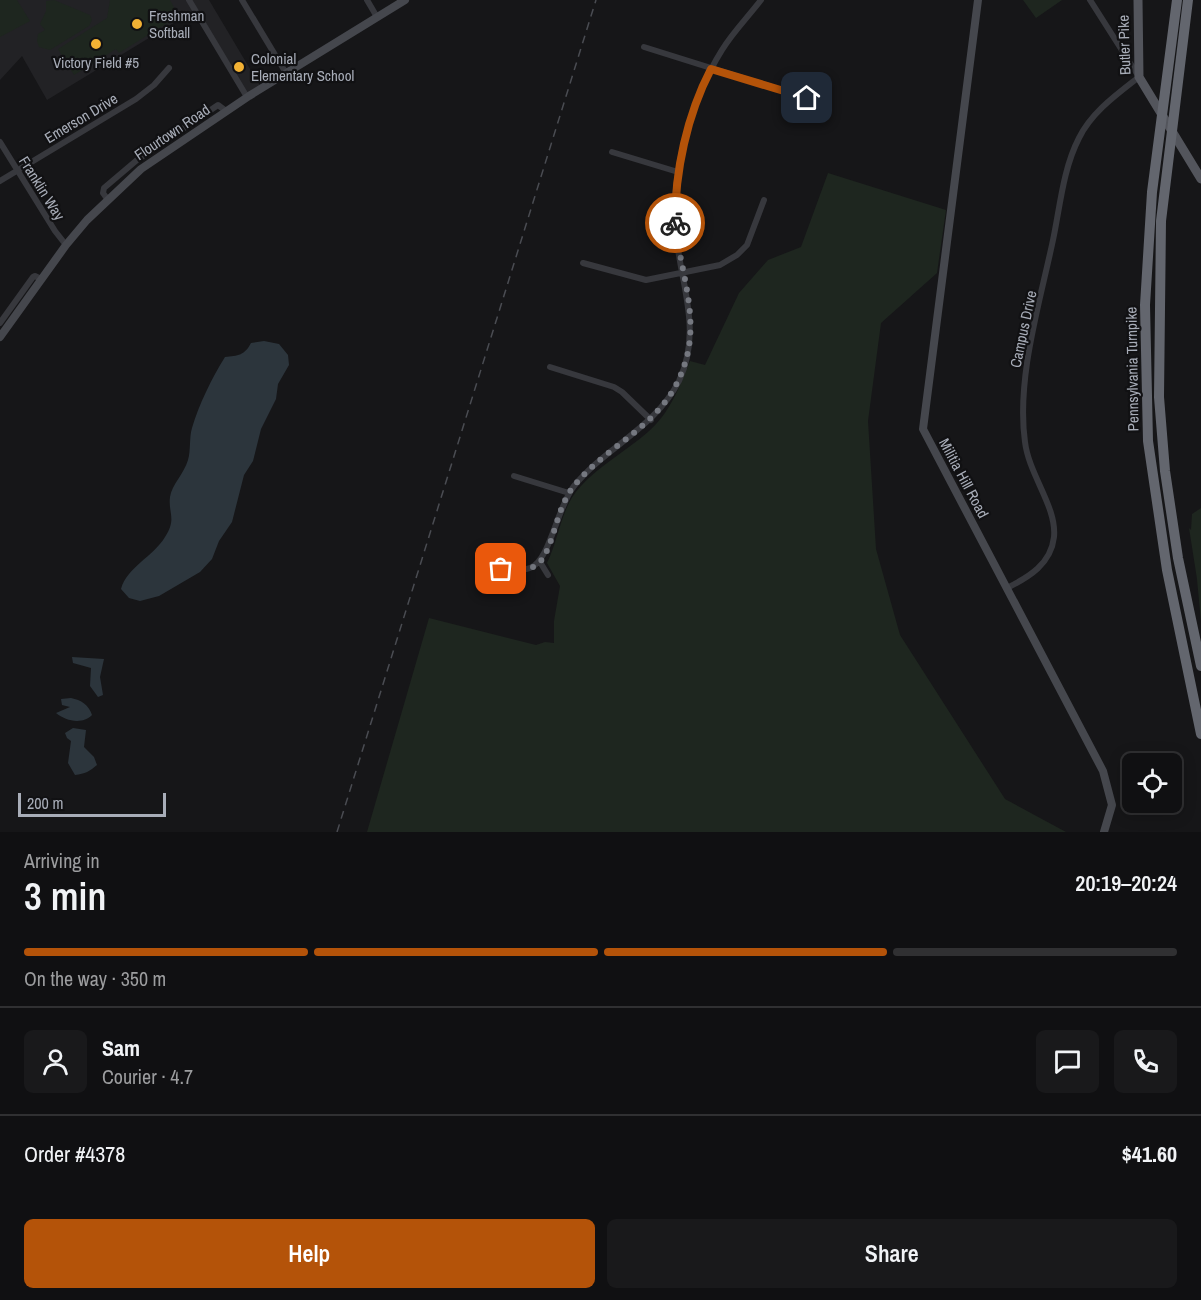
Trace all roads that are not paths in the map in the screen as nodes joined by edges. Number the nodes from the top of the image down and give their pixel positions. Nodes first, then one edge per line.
1 (189, 0) edge
2 (242, 0) edge
3 (367, 0) edge
4 (405, 0) edge
5 (760, 0) edge
6 (978, 0) edge
7 (1090, 0) edge
8 (1138, 0) edge
9 (1177, 0) edge
10 (1188, 0) edge
11 (377, 17) junction
12 (644, 47) dead end
13 (169, 68) dead end
14 (711, 69) junction
15 (286, 73) junction
16 (1138, 77) junction
17 (247, 97) junction
18 (807, 98) dead end
19 (1166, 125) junction
20 (0, 142) edge
21 (612, 152) dead end
22 (17, 171) junction
23 (678, 172) junction
24 (1201, 179) edge
25 (0, 181) edge
26 (764, 200) dead end
27 (66, 244) junction
28 (583, 263) dead end
29 (683, 273) junction
30 (41, 279) junction
31 (0, 323) edge
32 (0, 337) edge
33 (550, 366) dead end
34 (651, 420) junction
35 (514, 476) dead end
36 (569, 493) junction
37 (540, 562) junction
38 (489, 572) dead end
39 (549, 575) dead end
40 (1007, 588) junction
41 (1201, 666) edge
42 (1201, 734) edge
43 (1104, 832) edge

1 - 17 street
2 - 15 street
3 - 11 street
4 - 11 street, Flourtown Road
5 - 14 street
6 - 40 street, Militia Hill Road
7 - 16 street
8 - 16 main road, Butler Pike
9 - 19 highway, Pennsylvania Turnpike
10 - 19 highway, Pennsylvania Turnpike
11 - 15 street, Flourtown Road
12 - 14 street
13 - 22 street, Emerson Drive
14 - 18 street
14 - 23 street
15 - 17 street, Flourtown Road
16 - 24 main road, Butler Pike
16 - 40 street, Campus Drive
17 - 27 street, Flourtown Road
19 - 41 highway, Pennsylvania Turnpike
19 - 42 highway, Pennsylvania Turnpike
20 - 22 street, Franklin Way
21 - 23 street
22 - 25 street, Emerson Drive
22 - 27 street, Franklin Way
23 - 29 street
26 - 29 street
27 - 30 street, Flourtown Road
28 - 29 street
29 - 34 street
30 - 31 street
30 - 32 street, Flourtown Road
33 - 34 street
34 - 36 street
35 - 36 street
36 - 37 street
37 - 38 street
37 - 39 street
40 - 43 street, Militia Hill Road

